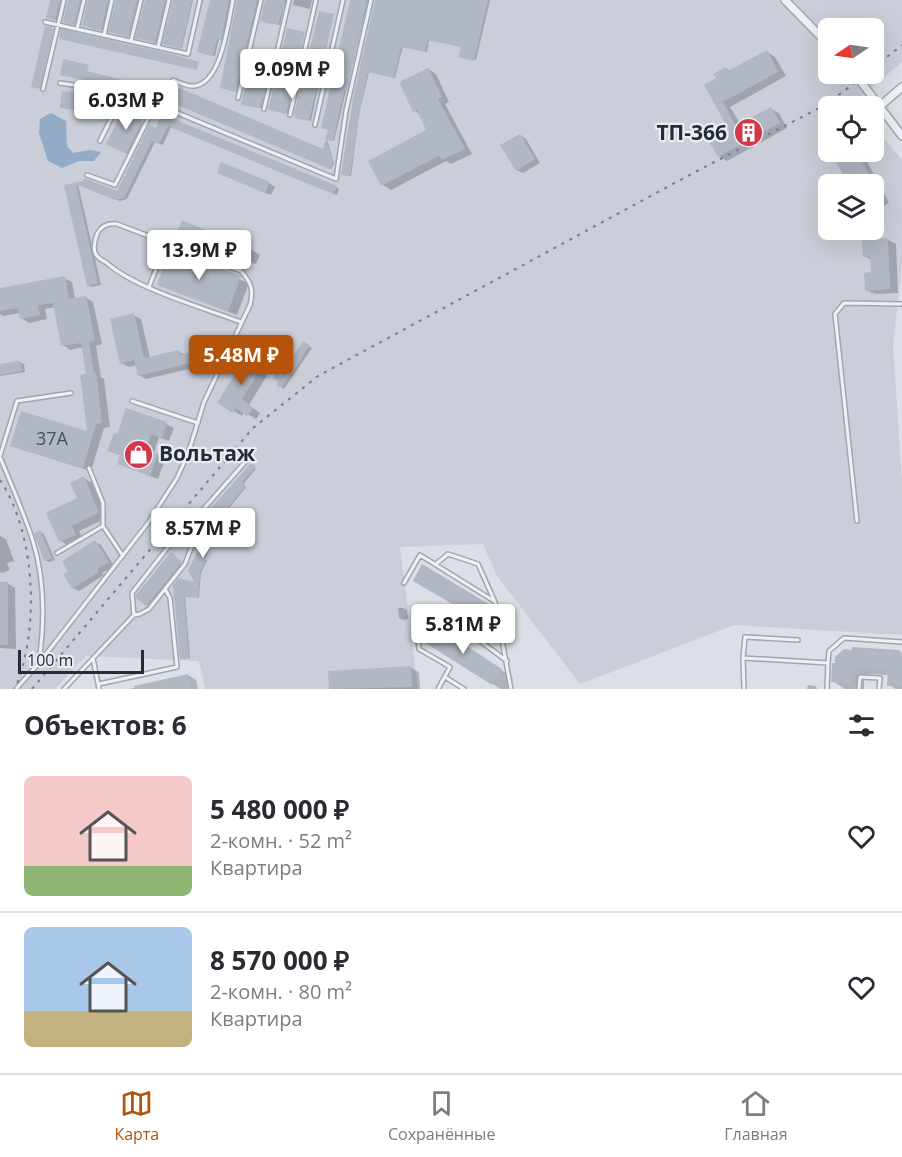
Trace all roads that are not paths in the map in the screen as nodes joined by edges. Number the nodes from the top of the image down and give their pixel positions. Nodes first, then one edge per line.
1 (64, 0) edge
2 (84, 0) edge
3 (112, 0) edge
4 (141, 0) edge
5 (169, 0) edge
6 (200, 0) edge
7 (233, 0) edge
8 (261, 0) edge
9 (289, 0) edge
10 (316, 0) edge
11 (343, 0) edge
12 (370, 0) edge
13 (785, 0) edge
14 (45, 22) dead end
15 (58, 25) junction
16 (77, 29) junction
17 (818, 34) edge
18 (104, 35) junction
19 (131, 41) junction
20 (158, 47) junction
21 (60, 83) dead end
22 (902, 87) edge
23 (43, 89) dead end
24 (124, 92) junction
25 (238, 98) dead end
26 (884, 103) edge
27 (159, 105) junction
28 (264, 109) dead end
29 (884, 113) edge
30 (290, 116) dead end
31 (315, 125) dead end
32 (902, 136) edge
33 (100, 141) dead end
34 (87, 175) dead end
35 (166, 243) junction
36 (149, 287) junction
37 (902, 304) edge
38 (241, 322) junction
39 (71, 393) dead end
40 (132, 401) dead end
41 (198, 423) junction
42 (0, 456) edge
43 (246, 461) dead end
44 (89, 468) dead end
45 (857, 521) dead end
46 (103, 526) junction
47 (172, 542) dead end
48 (57, 554) dead end
49 (123, 556) junction
50 (436, 564) junction
51 (404, 583) dead end
52 (165, 589) junction
53 (495, 602) junction
54 (134, 615) junction
55 (798, 640) dead end
56 (902, 642) edge
57 (93, 657) junction
58 (743, 658) junction
59 (507, 661) junction
60 (39, 663) junction
61 (828, 663) junction
62 (445, 677) junction
63 (99, 684) junction
64 (16, 689) edge
65 (64, 689) edge
66 (99, 689) edge
67 (438, 689) edge
68 (464, 689) edge
69 (511, 689) edge
70 (744, 689) edge
71 (827, 689) edge
72 (859, 689) edge
73 (879, 689) edge

1 - 15 lane
2 - 16 lane
3 - 18 lane
4 - 19 lane
5 - 20 lane
6 - 20 lane
7 - 27 lane
8 - 25 lane
9 - 28 lane
10 - 30 lane
11 - 31 lane
12 - 27 lane
13 - 17 street
14 - 15 lane
15 - 16 lane
15 - 23 lane
16 - 18 lane
18 - 19 lane
19 - 20 lane
21 - 24 lane
22 - 26 street
24 - 27 lane
24 - 33 lane
27 - 34 lane
29 - 32 street
35 - 36 lane
35 - 36 lane
35 - 38 lane
36 - 38 lane
37 - 45 lane
38 - 41 lane
39 - 42 lane
40 - 41 lane
41 - 49 lane
42 - 60 lane
43 - 52 lane
44 - 46 lane
46 - 48 lane
46 - 49 lane
47 - 54 lane
49 - 60 lane
50 - 51 lane
50 - 53 lane
50 - 53 lane
52 - 54 lane
52 - 63 lane
53 - 59 lane
54 - 57 lane
55 - 58 lane
56 - 61 lane
57 - 63 lane
57 - 65 lane
58 - 61 lane
58 - 70 lane
59 - 62 lane
59 - 69 lane
60 - 64 lane
61 - 71 lane
62 - 67 lane
62 - 68 lane
63 - 66 lane
72 - 73 lane

